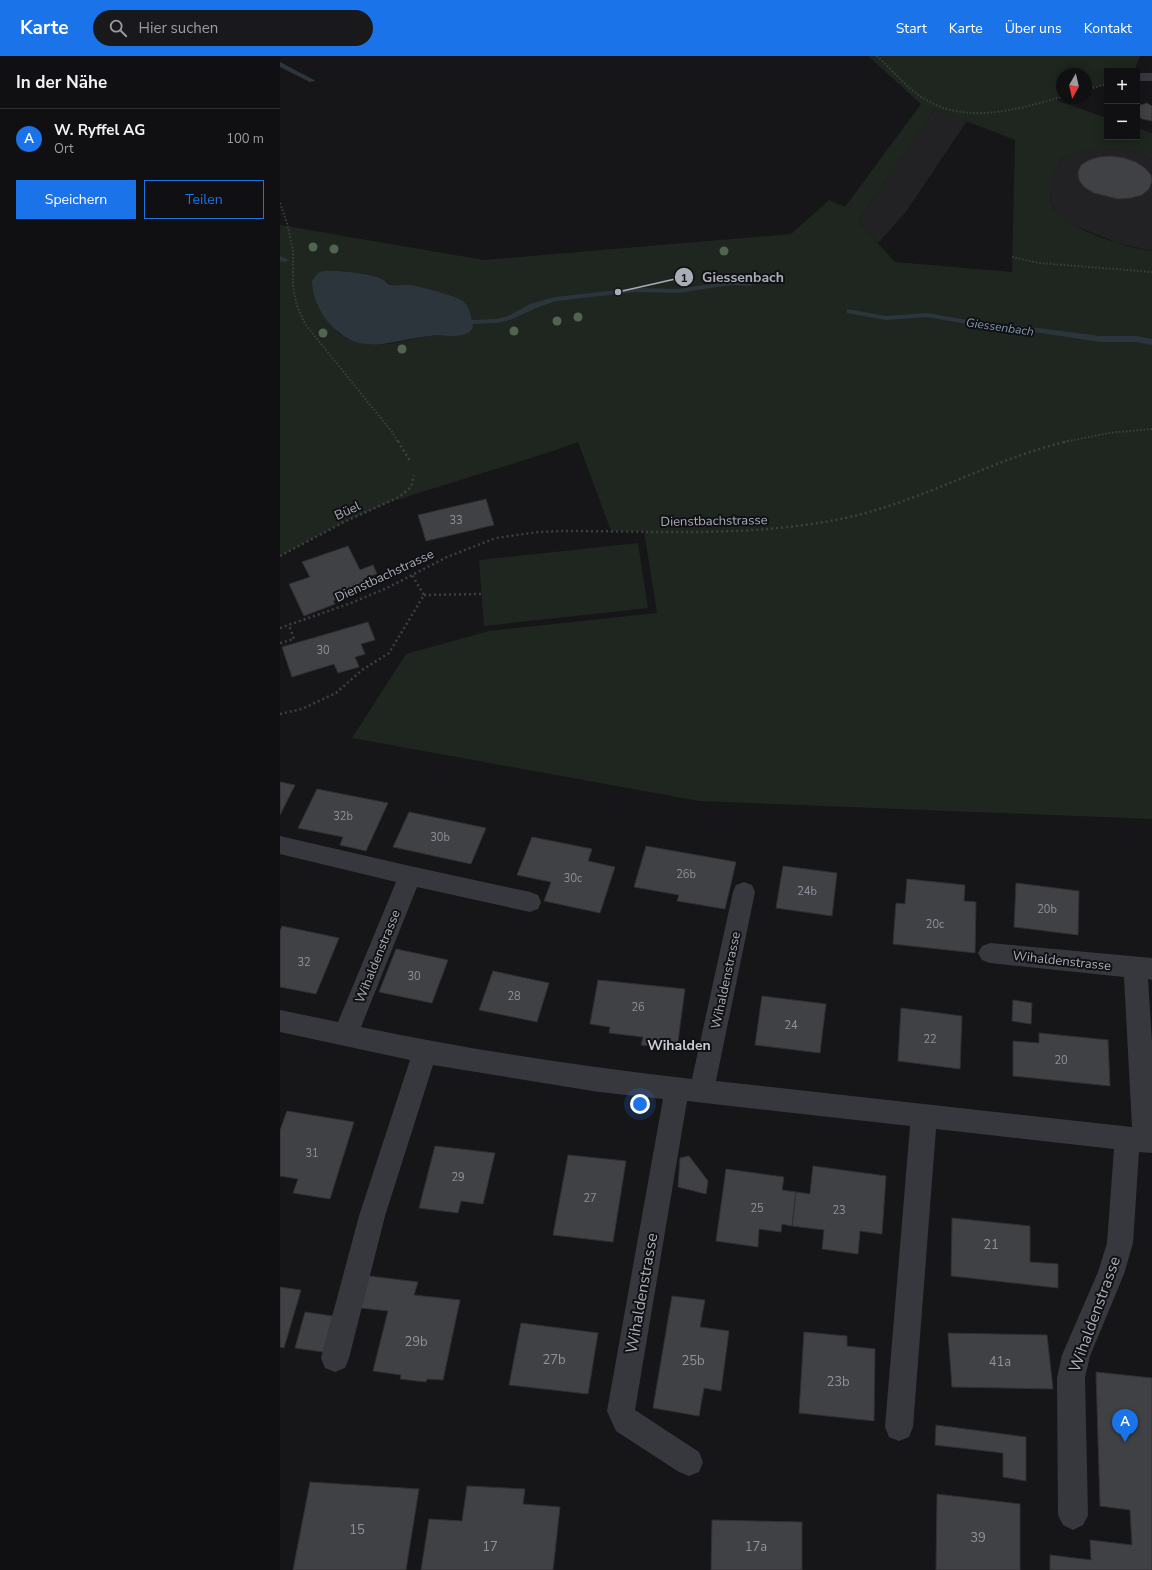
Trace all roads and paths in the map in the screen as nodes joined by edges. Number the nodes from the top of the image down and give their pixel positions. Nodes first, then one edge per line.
1 (877, 56) edge
2 (1104, 85) edge
3 (1092, 88) edge
4 (1056, 98) edge
5 (280, 203) edge
6 (1012, 257) dead end
7 (1152, 272) edge
8 (1152, 429) edge
9 (410, 461) dead end
10 (414, 474) dead end
11 (280, 556) edge
12 (412, 575) junction
13 (481, 594) dead end
14 (424, 595) junction
15 (289, 625) junction
16 (280, 628) edge
17 (280, 643) edge
18 (280, 714) edge
19 (280, 844) edge
20 (410, 876) junction
21 (744, 892) dead end
22 (530, 902) dead end
23 (990, 953) dead end
24 (1144, 968) edge
25 (280, 1021) edge
26 (345, 1036) junction
27 (425, 1052) junction
28 (689, 1090) junction
29 (924, 1115) junction
30 (1142, 1140) edge
31 (335, 1358) dead end
32 (899, 1427) dead end
33 (689, 1462) dead end
34 (1072, 1515) dead end

1 - 4 path
2 - 3 path
5 - 9 path
6 - 7 path
8 - 12 path, Dienstbachstrasse
10 - 11 path, Büel
12 - 14 path
12 - 15 path, Dienstbachstrasse
13 - 14 path
14 - 18 path
15 - 16 path, Dienstbachstrasse
15 - 17 path
19 - 20 street
20 - 22 street
20 - 26 street, Wihaldenstrasse
21 - 28 street, Wihaldenstrasse
23 - 24 street, Wihaldenstrasse
24 - 30 street, Wihaldenstrasse
25 - 26 street
26 - 27 street
27 - 28 street
27 - 31 street
28 - 29 street
28 - 33 street, Wihaldenstrasse
29 - 30 street
29 - 32 street
30 - 34 street, Wihaldenstrasse

